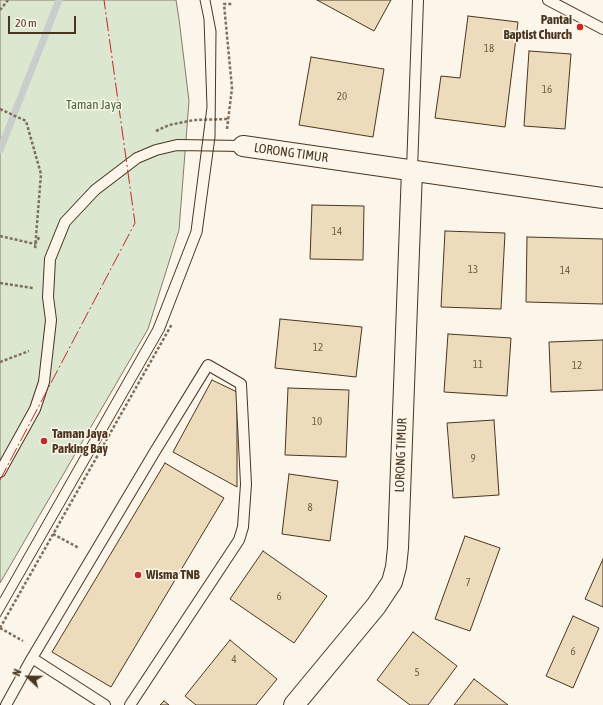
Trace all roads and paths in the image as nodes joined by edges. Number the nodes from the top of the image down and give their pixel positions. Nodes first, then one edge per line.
1 (8, 0) edge
2 (418, 0) edge
3 (548, 0) edge
4 (232, 4) dead end
5 (0, 10) edge
6 (603, 29) edge
7 (0, 109) edge
8 (238, 146) junction
9 (412, 170) junction
10 (603, 198) edge
11 (0, 236) edge
12 (0, 283) edge
13 (33, 289) dead end
14 (172, 324) dead end
15 (29, 351) dead end
16 (0, 362) edge
17 (0, 472) edge
18 (53, 534) junction
19 (79, 548) dead end
20 (0, 628) edge
21 (34, 654) junction
22 (6, 705) edge
23 (105, 705) edge
24 (130, 705) edge
25 (294, 705) edge

1 - 5 path
2 - 9 lane
3 - 6 lane
4 - 8 path
7 - 11 path
8 - 9 street, LORONG TIMUR
8 - 17 lane
9 - 10 street, LORONG TIMUR
9 - 25 street, LORONG TIMUR
12 - 13 path
14 - 18 path
15 - 16 path
18 - 19 path
18 - 20 path
20 - 21 path
21 - 22 lane
21 - 23 lane
21 - 24 lane

